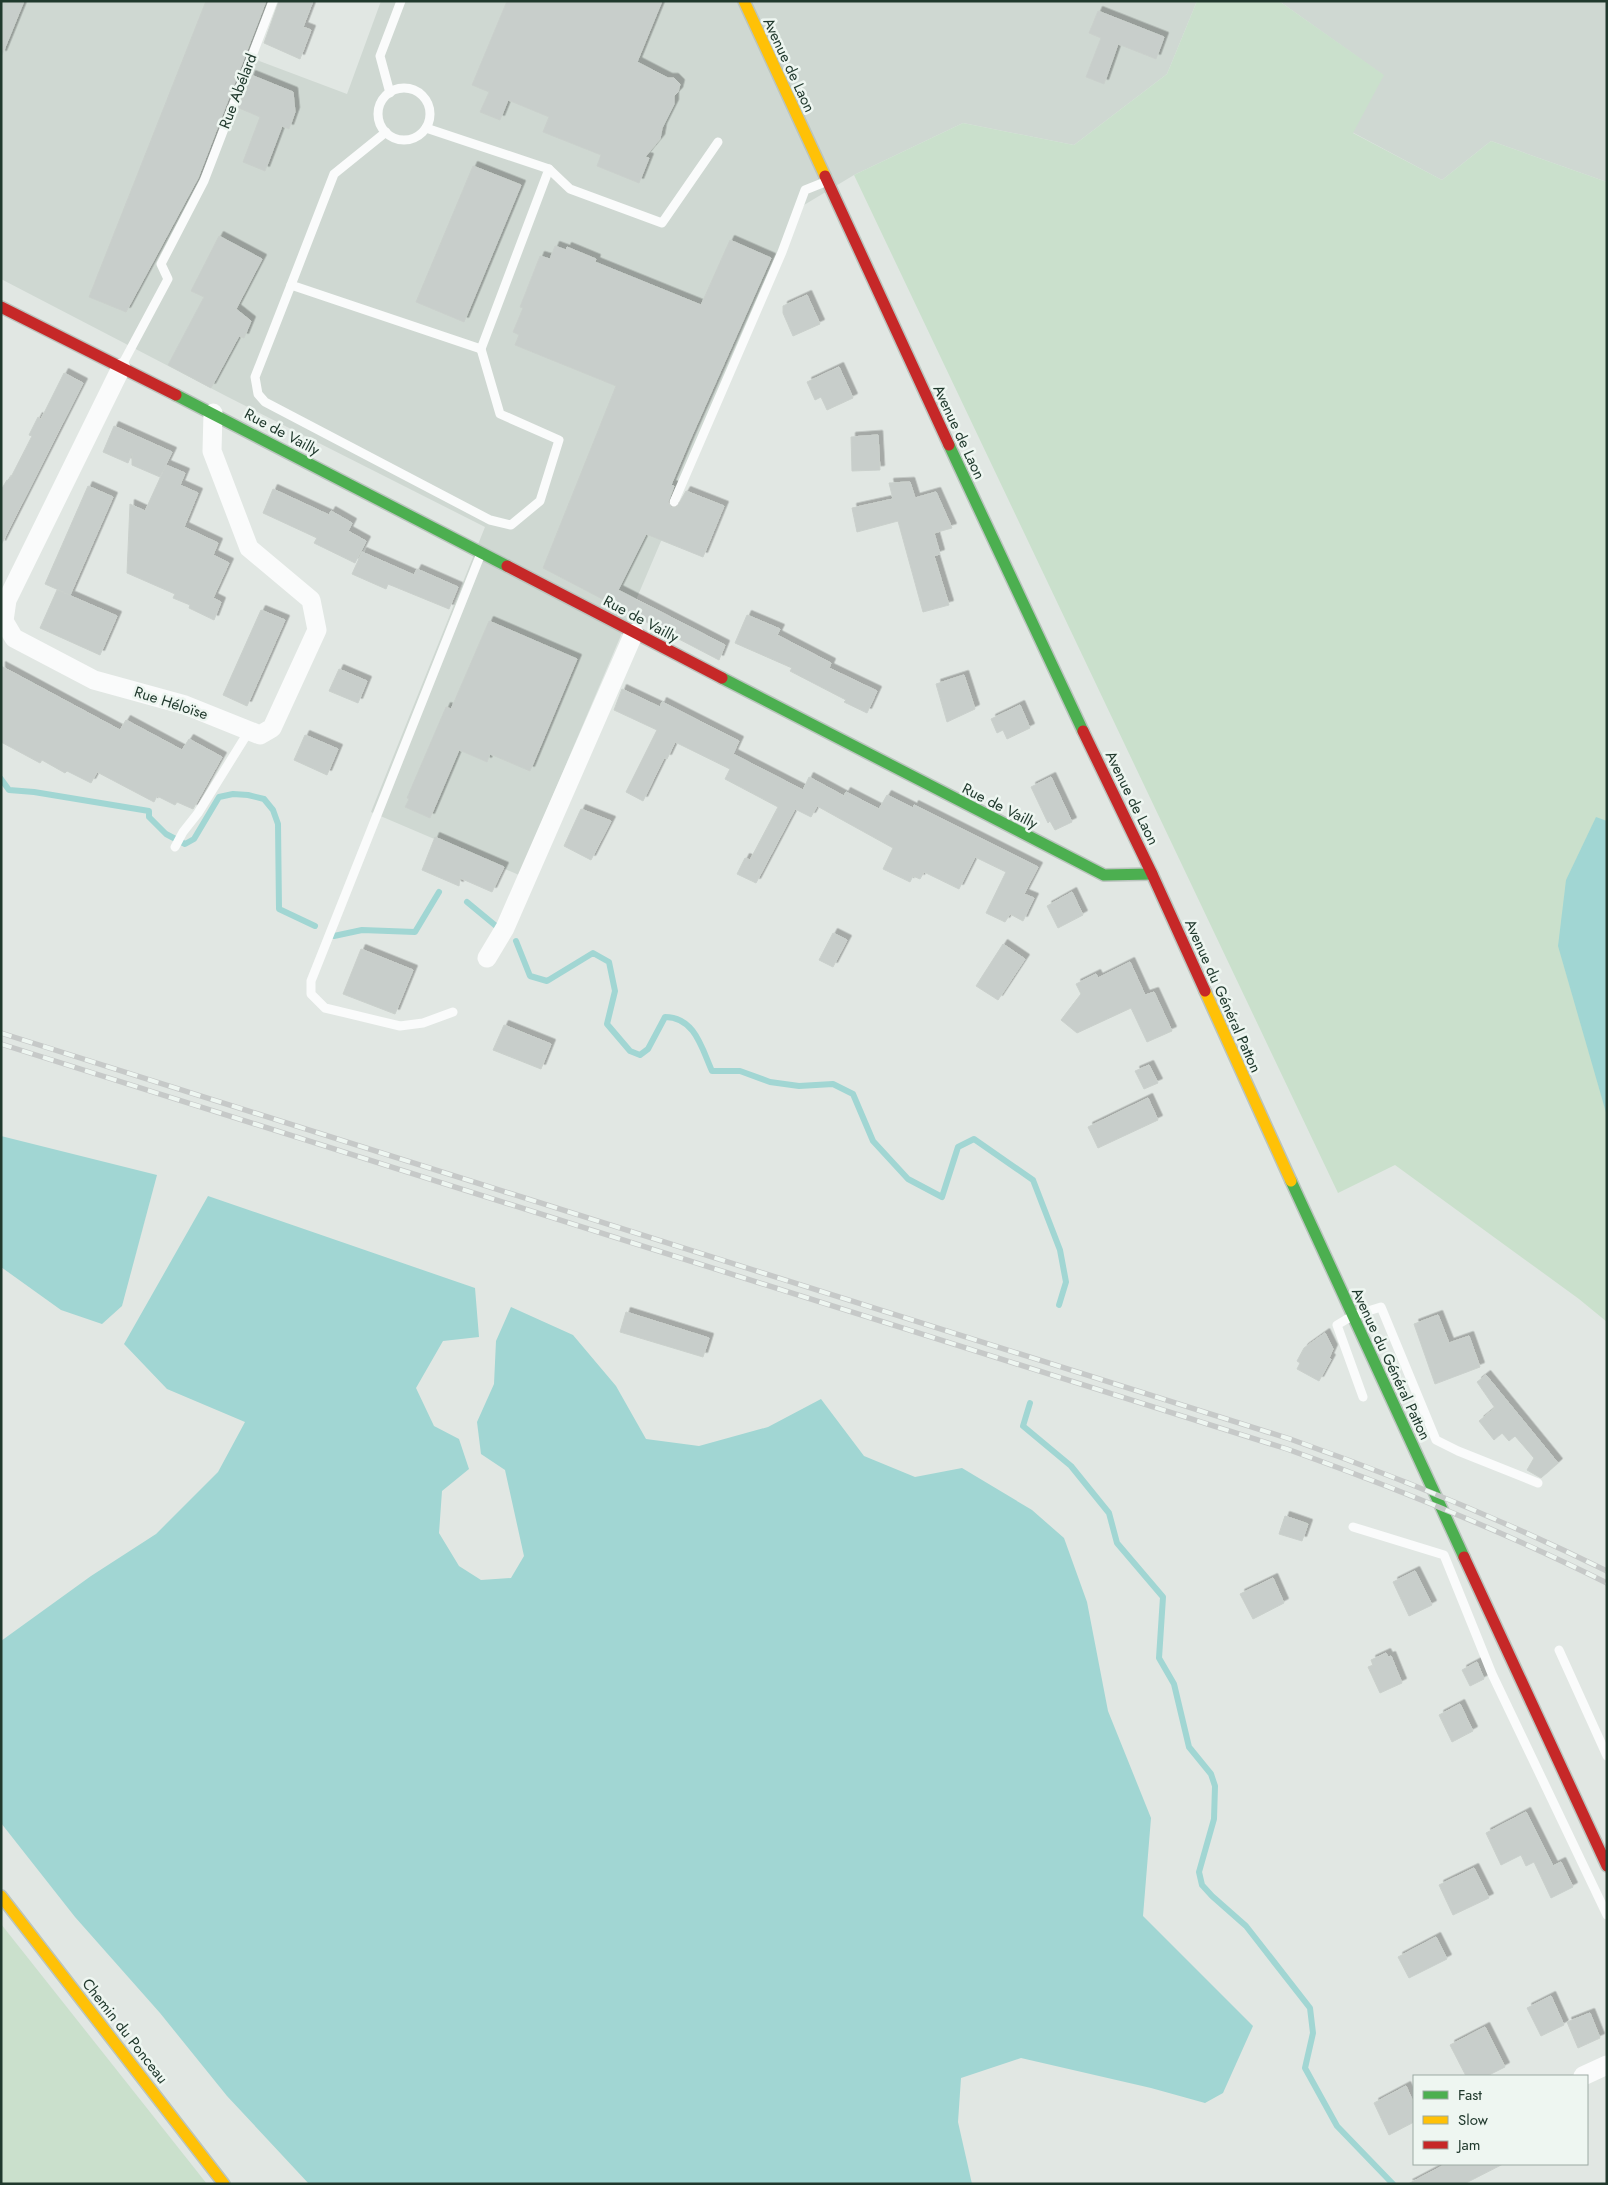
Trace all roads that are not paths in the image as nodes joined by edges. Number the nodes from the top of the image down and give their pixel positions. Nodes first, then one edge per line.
1 (273, 1) edge
2 (401, 1) edge
3 (744, 1) edge
4 (390, 93) junction
5 (426, 128) junction
6 (386, 132) junction
7 (718, 142) dead end
8 (549, 169) junction
9 (826, 181) junction
10 (291, 285) junction
11 (1, 308) edge
12 (481, 349) junction
13 (121, 368) junction
14 (213, 412) junction
15 (674, 502) dead end
16 (481, 553) junction
17 (634, 633) junction
18 (249, 731) junction
19 (175, 847) dead end
20 (1152, 874) junction
21 (487, 958) dead end
22 (452, 1012) dead end
23 (1352, 1316) junction
24 (1363, 1397) dead end
25 (1538, 1483) dead end
26 (1353, 1527) dead end
27 (1559, 1650) dead end
28 (1503, 1669) junction
29 (1607, 1756) edge
30 (1607, 1866) edge
31 (1, 1896) edge
32 (1607, 1915) edge
33 (1607, 2065) edge
34 (1586, 2075) edge
35 (224, 2184) edge

1 - 13 lane, Rue Abélard
2 - 4 lane
3 - 9 main road, Avenue de Laon
4 - 5 lane
4 - 6 lane
5 - 6 lane
5 - 8 lane
6 - 10 lane
7 - 8 lane
8 - 12 lane
9 - 15 lane
9 - 20 main road, Avenue de Laon
10 - 12 lane
10 - 12 lane
11 - 13 main road, Rue de Vailly
13 - 14 main road, Rue de Vailly
13 - 18 street, Rue Héloïse
14 - 16 main road, Rue de Vailly
14 - 18 street, Rue Héloïse
16 - 17 main road, Rue de Vailly
16 - 22 lane
17 - 20 main road, Rue de Vailly
17 - 21 street
18 - 19 lane
20 - 23 main road, Avenue du Général Patton
23 - 24 lane
23 - 25 lane
23 - 28 main road, Avenue du Général Patton
26 - 28 lane
27 - 29 lane
28 - 30 main road, Avenue du Général Patton
28 - 32 lane
31 - 35 main road, Chemin du Ponceau
33 - 34 street

